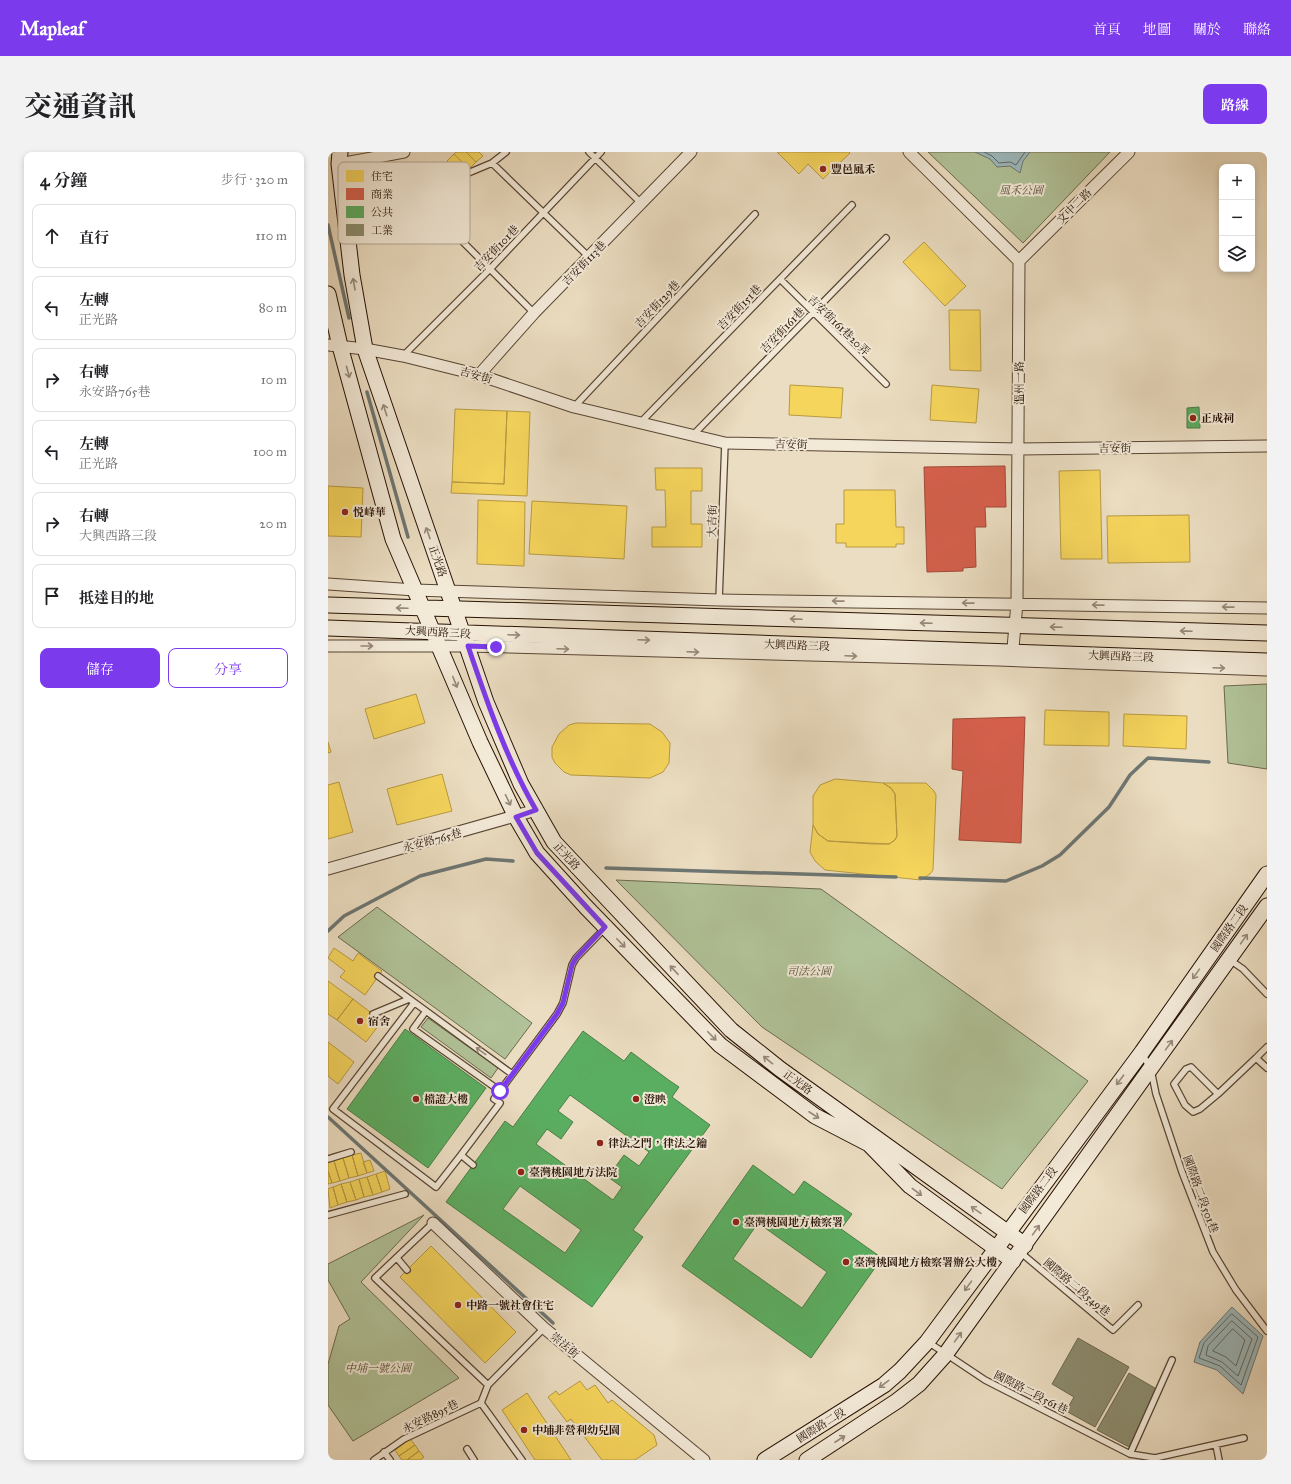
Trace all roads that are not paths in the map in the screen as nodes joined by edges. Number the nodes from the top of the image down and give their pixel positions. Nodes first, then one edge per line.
1 (404, 152) edge
2 (506, 152) edge
3 (589, 152) edge
4 (601, 152) edge
5 (691, 152) edge
6 (909, 152) edge
7 (1129, 152) edge
8 (340, 158) edge
9 (595, 158) junction
10 (492, 163) junction
11 (470, 172) edge
12 (641, 203) junction
13 (852, 204) dead end
14 (543, 213) junction
15 (754, 214) dead end
16 (886, 238) dead end
17 (349, 244) edge
18 (465, 244) edge
19 (589, 257) junction
20 (1019, 261) junction
21 (490, 269) junction
22 (780, 279) junction
23 (328, 294) edge
24 (534, 313) junction
25 (812, 313) junction
26 (334, 346) edge
27 (365, 349) junction
28 (403, 356) junction
29 (479, 375) junction
30 (886, 384) dead end
31 (574, 407) junction
32 (640, 423) junction
33 (692, 436) junction
34 (724, 443) junction
35 (1267, 446) edge
36 (1019, 449) junction
37 (328, 584) edge
38 (415, 590) junction
39 (449, 592) junction
40 (719, 600) junction
41 (1017, 603) junction
42 (328, 604) edge
43 (423, 608) junction
44 (1267, 608) edge
45 (455, 609) junction
46 (1015, 626) junction
47 (328, 628) edge
48 (433, 631) junction
49 (1267, 633) edge
50 (465, 640) junction
51 (328, 646) edge
52 (440, 646) junction
53 (1013, 657) junction
54 (1267, 661) edge
55 (1267, 670) edge
56 (536, 810) junction
57 (516, 817) junction
58 (328, 868) edge
59 (1267, 874) edge
60 (1267, 906) edge
61 (605, 927) junction
62 (1209, 956) junction
63 (1227, 963) junction
64 (378, 976) dead end
65 (1267, 994) edge
66 (409, 999) junction
67 (414, 1003) junction
68 (426, 1011) junction
69 (373, 1014) dead end
70 (1267, 1047) edge
71 (1142, 1052) junction
72 (1256, 1058) junction
73 (1267, 1068) edge
74 (1151, 1070) junction
75 (512, 1074) junction
76 (787, 1074) junction
77 (777, 1088) junction
78 (500, 1091) junction
79 (1218, 1094) junction
80 (351, 1152) dead end
81 (461, 1155) junction
82 (328, 1159) edge
83 (473, 1165) dead end
84 (405, 1194) dead end
85 (328, 1215) edge
86 (433, 1223) joint
87 (1008, 1232) junction
88 (996, 1249) junction
89 (1019, 1253) junction
90 (397, 1258) junction
91 (407, 1270) dead end
92 (1138, 1305) dead end
93 (544, 1328) junction
94 (1267, 1331) edge
95 (927, 1342) junction
96 (945, 1355) junction
97 (1172, 1360) dead end
98 (488, 1384) junction
99 (481, 1403) junction
100 (1244, 1438) dead end
101 (1216, 1445) junction
102 (467, 1449) dead end
103 (384, 1452) junction
104 (1130, 1454) junction
105 (374, 1460) edge
106 (390, 1460) edge
107 (474, 1460) edge
108 (522, 1460) edge
109 (704, 1460) edge
110 (765, 1460) edge
111 (807, 1460) edge
112 (1219, 1460) edge

1 - 8 street
2 - 10 lane
3 - 9 lane
4 - 9 lane, 吉安街101巷
5 - 12 street, 吉安街113巷
6 - 20 street
7 - 20 street, 文中二路
9 - 12 lane
9 - 14 lane, 吉安街101巷
10 - 11 lane
10 - 14 lane
12 - 19 street, 吉安街113巷
13 - 22 lane, 吉安街151巷
14 - 19 lane
14 - 21 lane, 吉安街101巷
15 - 31 lane, 吉安街129巷
16 - 25 lane, 吉安街161巷
27 -> 17 street, 正光路
18 - 21 lane
19 - 24 street, 吉安街113巷
20 - 36 street, 溫州一路
21 - 24 lane
21 - 28 lane, 吉安街101巷
22 - 25 lane, 吉安街161巷20弄
22 - 32 lane, 吉安街151巷
23 - 26 street, 正光路
24 - 29 street, 吉安街113巷
25 - 30 lane, 吉安街161巷20弄
25 - 33 lane, 吉安街161巷
26 - 27 street, 吉安街
26 -> 38 street, 正光路
27 - 28 street, 吉安街
39 -> 27 street, 正光路
28 - 29 street, 吉安街
29 - 31 street, 吉安街
31 - 32 street, 吉安街
32 - 33 street, 吉安街
33 - 34 street, 吉安街
34 - 36 street, 吉安街
34 - 40 lane, 大吉街
35 - 36 street, 吉安街
36 - 41 street, 溫州一路
37 - 38 street
38 - 39 street
38 - 43 street, 正光路
39 - 40 street
39 - 45 street, 正光路
41 -> 40 street
44 -> 41 street
41 - 46 street, 溫州一路
43 -> 42 street, 大興西路三段
43 - 45 street, 大興西路三段
43 - 48 street, 正光路
46 -> 45 street, 大興西路三段
45 - 50 street, 正光路
49 -> 46 street, 大興西路三段
46 - 53 street, 溫州一路
47 - 48 street, 大興西路三段
48 - 50 street, 大興西路三段
48 - 52 street, 正光路
50 - 52 street, 大興西路三段
50 -> 53 street, 大興西路三段
50 - 56 street, 正光路
51 -> 52 street, 大興西路三段
52 -> 57 street, 正光路
53 - 54 street, 大興西路三段
53 -> 55 street, 大興西路三段
56 - 57 street, 永安路765巷
76 -> 56 street, 正光路
57 - 58 street, 永安路765巷
57 - 61 street, 正光路
59 - 62 street, 國際路二段
63 -> 60 street, 國際路二段
61 - 75 lane
61 -> 77 street, 正光路
62 - 63 street
62 -> 71 street, 國際路二段
63 - 65 lane
74 -> 63 street, 國際路二段
64 - 66 lane
66 - 67 lane
66 - 69 lane
67 - 68 lane
67 - 81 lane
75 -> 68 lane
68 - 78 lane
70 - 72 lane
71 - 74 lane, 國際路二段501巷
71 -> 87 street, 國際路二段
72 - 73 lane
72 - 79 lane
89 -> 74 street, 國際路二段
74 - 94 lane, 國際路二段501巷
75 - 78 lane
76 - 77 street
87 -> 76 street, 正光路
77 -> 88 street, 正光路
78 - 81 lane
79 - 79 lane
80 - 82 lane
81 - 83 lane
84 - 85 lane
86 - 90 lane
86 - 93 street, 崇法街
87 - 88 street, 國際路二段
87 - 89 street, 正光路
88 - 89 street, 正光路
88 -> 95 street, 國際路二段
89 - 92 lane, 國際路二段549巷
96 -> 89 street, 國際路二段
90 - 91 lane
90 - 98 lane
93 - 98 lane
93 - 109 street, 崇法街
95 - 96 lane, 國際路二段561巷
95 -> 110 street, 國際路二段
96 - 104 lane, 國際路二段561巷
111 -> 96 street, 國際路二段
97 - 104 lane
98 - 99 lane
99 - 103 lane, 永安路895巷
99 - 108 lane
100 - 101 lane, 國際路二段561巷
101 - 104 lane, 國際路二段561巷
101 - 112 lane
102 - 107 lane
103 - 105 lane, 永安路895巷
103 - 106 lane

